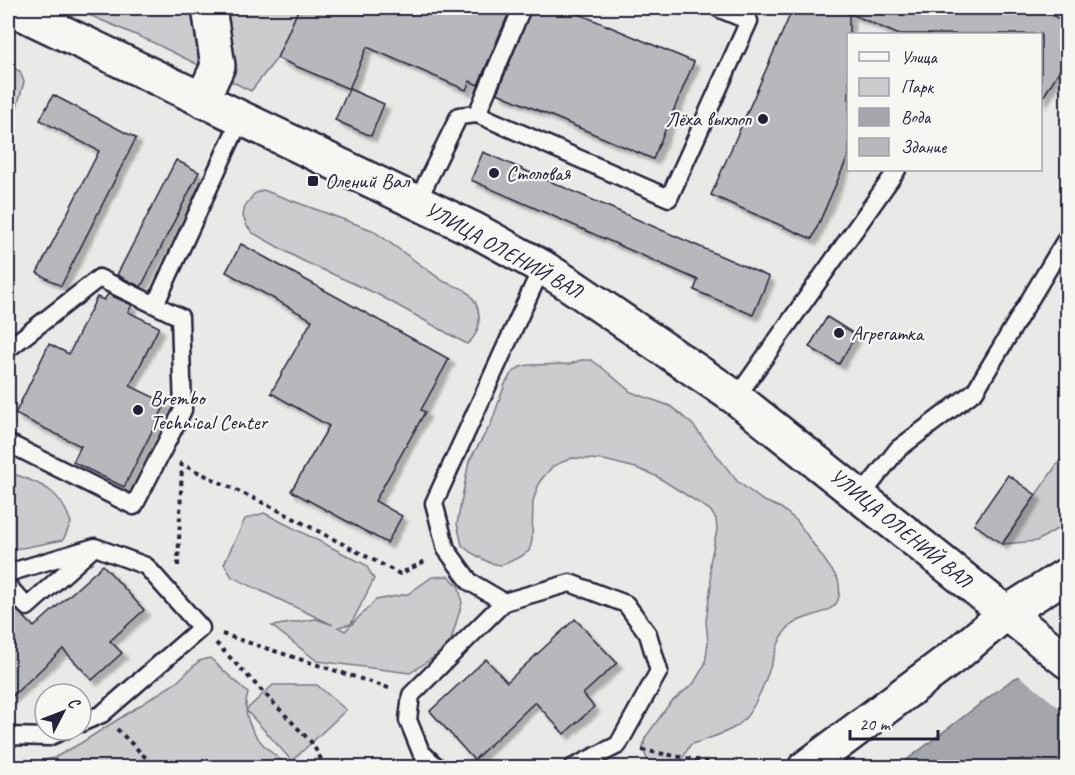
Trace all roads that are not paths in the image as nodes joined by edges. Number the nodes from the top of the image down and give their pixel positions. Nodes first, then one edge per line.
1 (11, 8) edge
2 (209, 8) edge
3 (522, 8) edge
4 (718, 8) edge
5 (202, 100) junction
6 (477, 114) junction
7 (241, 118) junction
8 (896, 171) edge
9 (417, 202) junction
10 (1068, 236) edge
11 (542, 267) junction
12 (155, 305) junction
13 (8, 349) edge
14 (736, 398) junction
15 (8, 442) edge
16 (861, 496) junction
17 (95, 547) junction
18 (8, 573) edge
19 (1068, 574) edge
20 (8, 586) edge
21 (504, 602) junction
22 (1006, 614) junction
23 (1060, 655) edge
24 (93, 718) edge
25 (8, 736) edge
26 (33, 737) edge
27 (438, 768) edge
28 (572, 768) edge
29 (805, 768) edge

1 - 5 main road, УЛИЦА ОЛЕНИЙ ВАЛ
2 - 5 main road
3 - 6 lane
4 - 6 lane
5 - 7 main road, УЛИЦА ОЛЕНИЙ ВАЛ
6 - 9 lane
7 - 9 main road, УЛИЦА ОЛЕНИЙ ВАЛ
7 - 12 lane
8 - 14 lane
9 - 11 main road, УЛИЦА ОЛЕНИЙ ВАЛ
10 - 16 lane
11 - 14 main road, УЛИЦА ОЛЕНИЙ ВАЛ
11 - 21 lane
12 - 13 lane
12 - 15 lane
14 - 16 main road, УЛИЦА ОЛЕНИЙ ВАЛ
16 - 22 main road, УЛИЦА ОЛЕНИЙ ВАЛ
17 - 18 lane
17 - 20 lane
17 - 24 lane
19 - 22 main road
21 - 27 lane
21 - 28 lane
22 - 23 main road, УЛИЦА ОЛЕНИЙ ВАЛ
22 - 29 main road
25 - 26 lane

